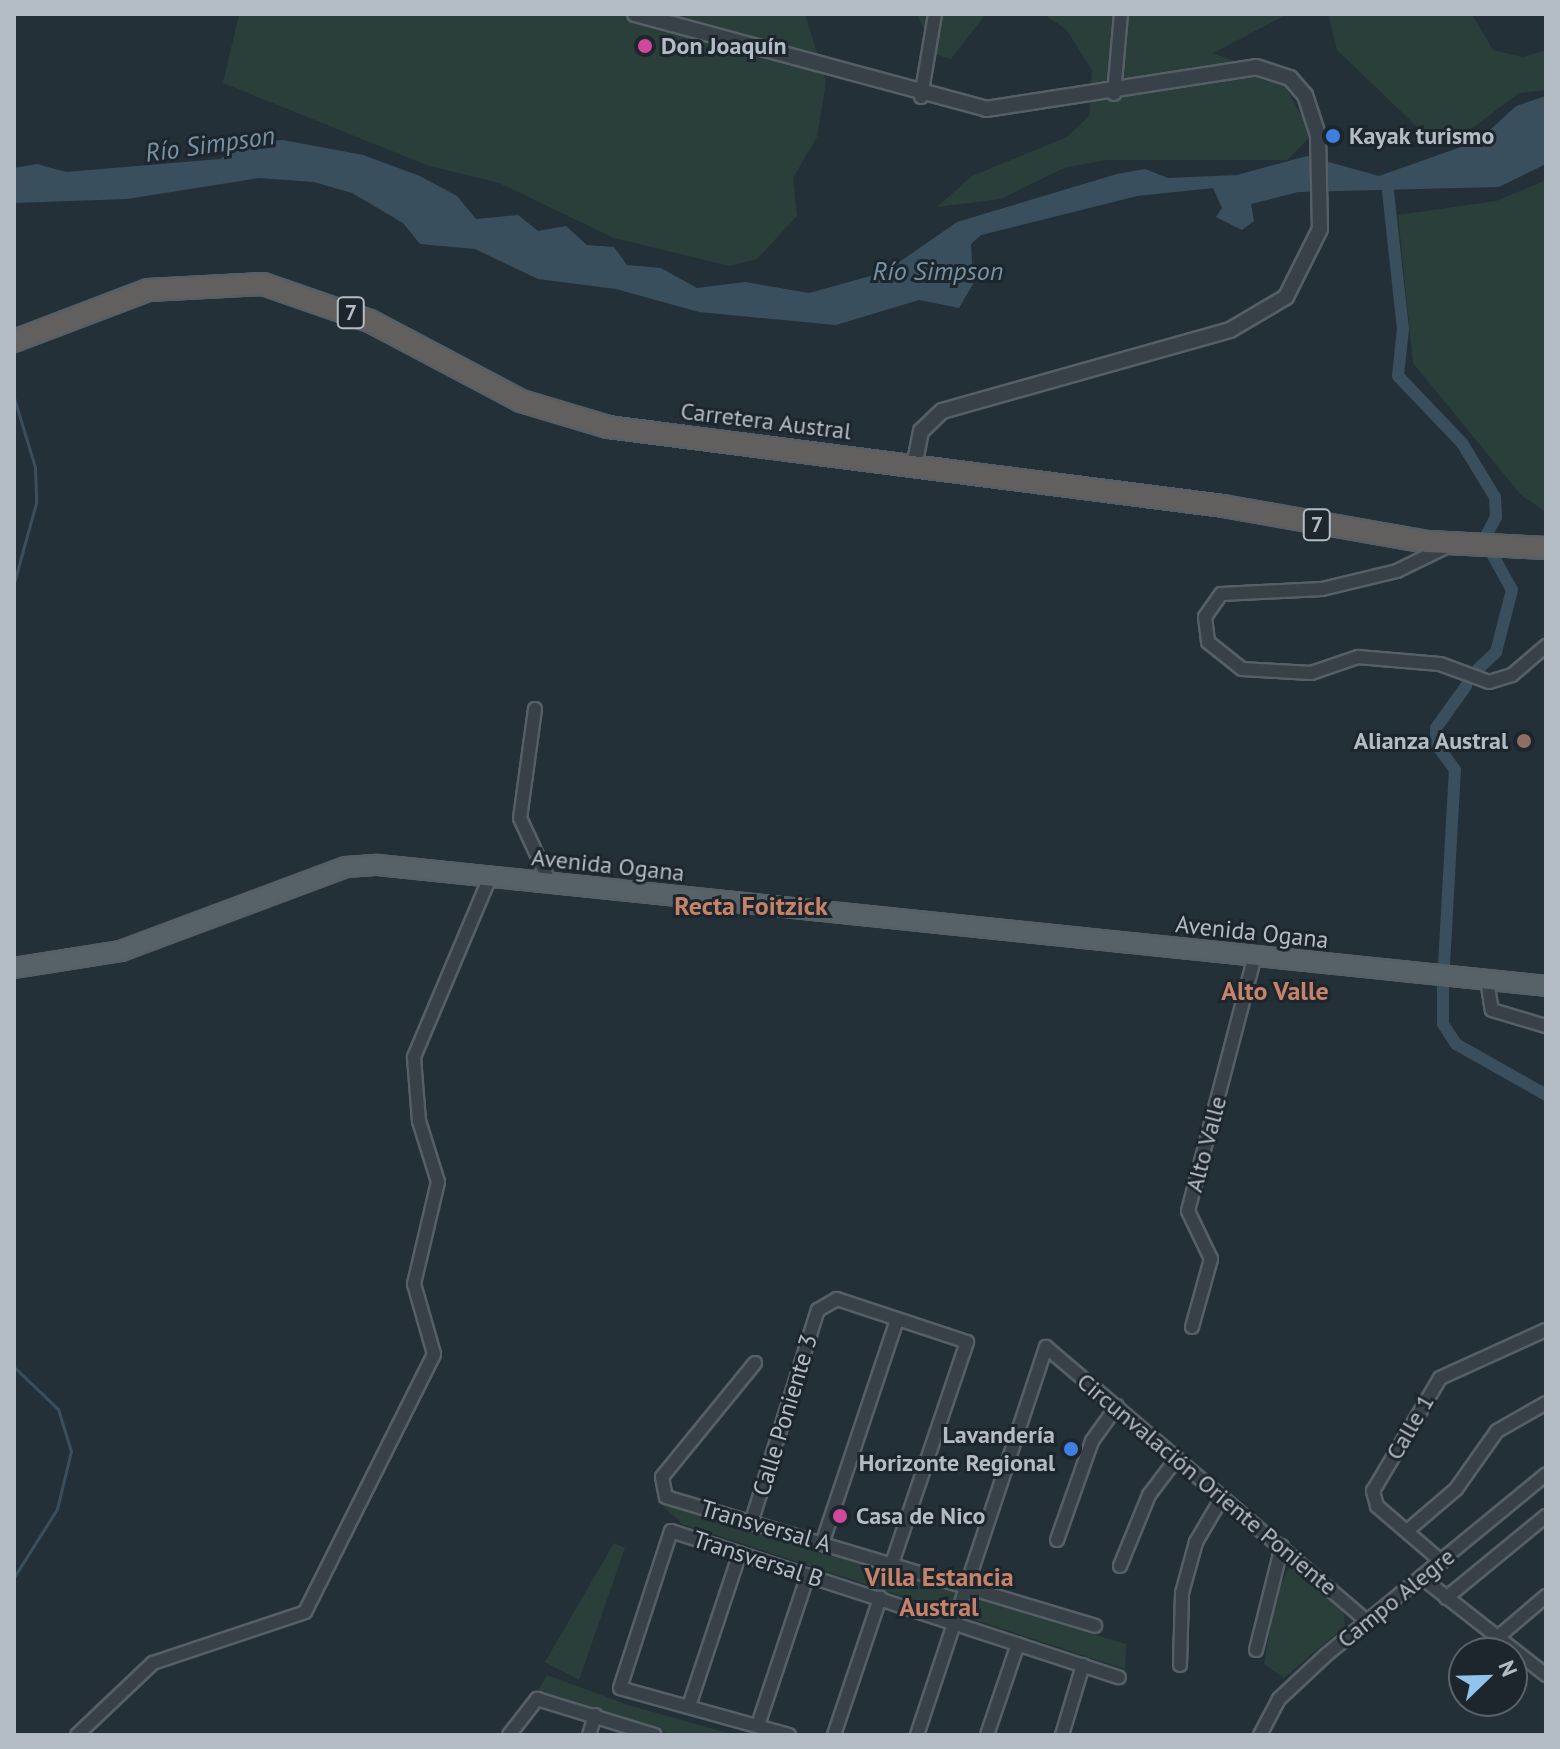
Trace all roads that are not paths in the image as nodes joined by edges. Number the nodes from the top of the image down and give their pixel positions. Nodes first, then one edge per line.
1 (635, 14) edge
2 (935, 14) edge
3 (1121, 14) edge
4 (1114, 94) junction
5 (921, 97) junction
6 (14, 341) edge
7 (914, 466) junction
8 (1453, 544) junction
9 (1546, 548) edge
10 (1546, 646) edge
11 (535, 709) dead end
12 (490, 877) junction
13 (550, 883) junction
14 (1255, 956) junction
15 (14, 968) edge
16 (1487, 980) junction
17 (1546, 986) edge
18 (1546, 1026) edge
19 (897, 1320) junction
20 (1192, 1327) dead end
21 (1546, 1330) edge
22 (755, 1363) dead end
23 (1546, 1403) edge
24 (1117, 1406) junction
25 (1177, 1458) junction
26 (1546, 1474) edge
27 (1223, 1496) junction
28 (1546, 1516) edge
29 (752, 1520) junction
30 (1407, 1531) junction
31 (1057, 1540) dead end
32 (823, 1541) junction
33 (1282, 1546) junction
34 (740, 1553) junction
35 (1442, 1562) junction
36 (892, 1563) junction
37 (1120, 1566) dead end
38 (808, 1575) junction
39 (1421, 1577) junction
40 (967, 1585) junction
41 (1546, 1596) edge
42 (880, 1598) junction
43 (1446, 1598) junction
44 (1367, 1621) junction
45 (954, 1623) junction
46 (1095, 1626) dead end
47 (1498, 1637) joint
48 (1018, 1644) junction
49 (1256, 1650) dead end
50 (1528, 1661) edge
51 (1083, 1665) junction
52 (1180, 1665) dead end
53 (1546, 1675) edge
54 (1119, 1677) dead end
55 (690, 1703) junction
56 (595, 1715) junction
57 (758, 1725) junction
58 (77, 1735) edge
59 (509, 1735) edge
60 (589, 1735) edge
61 (655, 1735) edge
62 (789, 1735) edge
63 (834, 1735) edge
64 (917, 1735) edge
65 (987, 1735) edge
66 (1062, 1735) edge
67 (1260, 1735) edge

1 - 5 street
2 - 5 street
3 - 4 street
4 - 5 street
4 - 7 street
6 - 7 highway, Carretera Austral / 7
7 - 8 highway, Carretera Austral / 7
8 - 9 highway, Carretera Austral / 7
8 - 10 street
11 - 13 street
12 - 13 main road, Avenida Ogana
12 - 15 main road, Avenida Ogana
12 - 58 street
13 - 14 main road, Avenida Ogana
14 - 16 main road, Avenida Ogana
14 - 20 street, Alto Valle
16 - 17 main road, Avenida Ogana
16 - 18 street
19 - 29 street, Calle Poniente 3
19 - 32 street
19 - 36 street
21 - 30 street, Calle 1
22 - 29 street, Transversal A
23 - 30 street
24 - 25 street, Circunvalación Oriente Poniente
24 - 31 street
24 - 40 street, Circunvalación Oriente Poniente
25 - 27 street, Circunvalación Oriente Poniente
25 - 37 street
26 - 35 street, Campo Alegre
27 - 33 street, Circunvalación Oriente Poniente
27 - 52 street
28 - 43 street
29 - 32 street, Transversal A
30 - 35 street, Calle 1
32 - 36 street, Transversal A
33 - 44 street, Circunvalación Oriente Poniente
33 - 49 street
34 - 38 street, Transversal B
34 - 55 street
34 - 55 street, Transversal B
35 - 39 street, Campo Alegre
36 - 40 street, Transversal A
38 - 42 street, Transversal B
38 - 57 street
39 - 43 street
39 - 44 street, Campo Alegre
40 - 45 street
40 - 46 street, Transversal A
41 - 47 street
42 - 45 street, Transversal B
42 - 63 street
43 - 47 street
44 - 67 street, Campo Alegre
45 - 48 street, Transversal B
45 - 64 street
48 - 51 street, Transversal B
48 - 65 street
50 - 53 street
51 - 54 street, Transversal B
51 - 66 street
55 - 57 street
56 - 59 street
56 - 60 street
56 - 61 street
57 - 62 street

